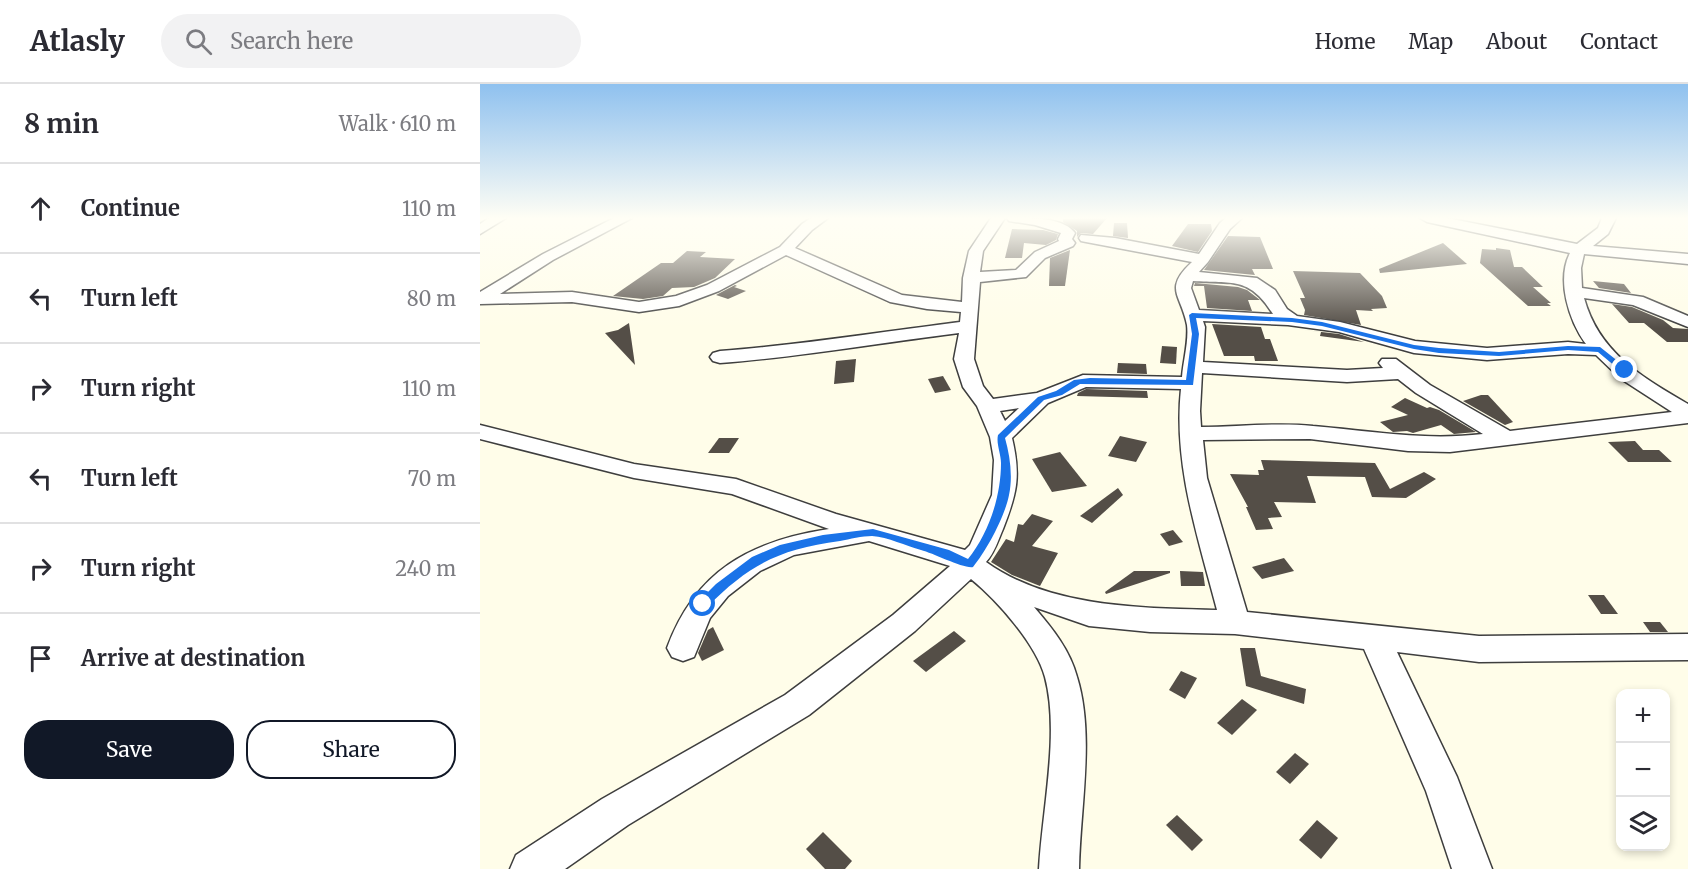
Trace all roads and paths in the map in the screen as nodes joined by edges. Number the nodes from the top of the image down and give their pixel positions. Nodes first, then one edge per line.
1 (553, 255) edge
2 (776, 255) edge
3 (799, 255) edge
4 (975, 255) edge
5 (1041, 255) edge
6 (1171, 255) edge
7 (1206, 255) edge
8 (1576, 255) edge
9 (1640, 255) edge
10 (1203, 259) junction
11 (1688, 259) edge
12 (1186, 276) junction
13 (971, 278) junction
14 (1575, 292) junction
15 (481, 298) edge
16 (1192, 315) junction
17 (969, 316) junction
18 (1292, 320) junction
19 (1688, 322) edge
20 (1375, 337) junction
21 (1600, 350) junction
22 (720, 357) dead end
23 (1401, 374) junction
24 (1191, 375) junction
25 (1041, 399) junction
26 (987, 406) junction
27 (1688, 415) edge
28 (480, 432) edge
29 (1192, 434) junction
30 (1001, 437) junction
31 (1505, 438) junction
32 (873, 532) junction
33 (969, 564) junction
34 (997, 584) junction
35 (1235, 622) junction
36 (1375, 638) junction
37 (1688, 647) edge
38 (683, 648) dead end
39 (530, 869) edge
40 (1059, 869) edge
41 (1472, 869) edge

1 - 15 street
2 - 15 street
3 - 17 street
4 - 13 street
5 - 13 street
6 - 10 street
7 - 10 street
8 - 14 street
9 - 11 street
10 - 12 street
12 - 16 street
12 - 18 street
13 - 17 street
14 - 19 street
14 - 21 street
16 - 18 street
16 - 24 street
17 - 22 street
17 - 26 street
18 - 20 street
20 - 21 street
20 - 23 street
21 - 27 street
23 - 24 street
23 - 31 street
24 - 25 street
24 - 29 street
25 - 26 street
25 - 30 street
26 - 30 street
27 - 31 street
28 - 32 street
29 - 31 street
29 - 35 street
30 - 33 street
32 - 33 street
32 - 38 street
33 - 34 street
33 - 39 street
34 - 35 street
34 - 40 street
35 - 36 street
36 - 37 street
36 - 41 street

